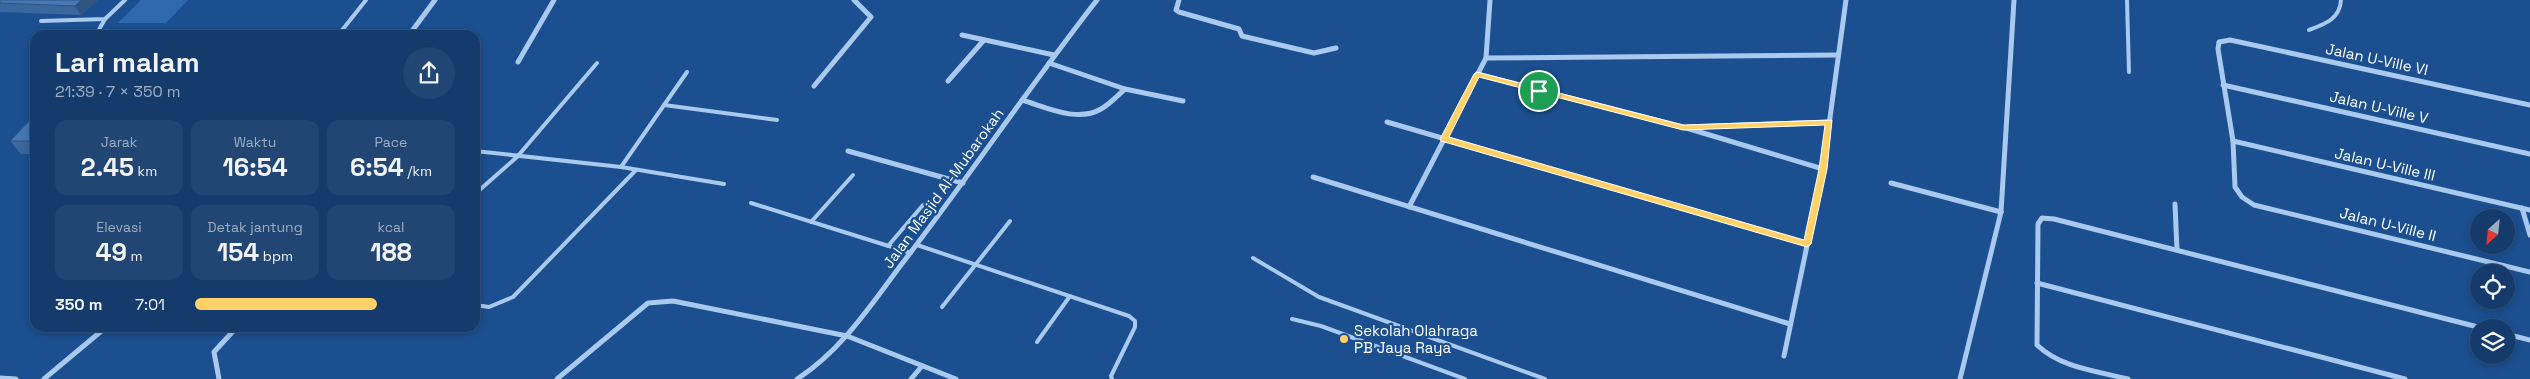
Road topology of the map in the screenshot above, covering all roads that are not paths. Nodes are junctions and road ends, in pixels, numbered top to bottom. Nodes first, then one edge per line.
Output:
1 (125, 0) edge
2 (366, 0) edge
3 (435, 0) edge
4 (554, 0) edge
5 (854, 0) edge
6 (1097, 0) edge
7 (1179, 0) edge
8 (1490, 0) edge
9 (1846, 0) edge
10 (2014, 0) edge
11 (2127, 0) edge
12 (2341, 0) edge
13 (105, 19) junction
14 (41, 21) dead end
15 (99, 30) edge
16 (342, 30) edge
17 (413, 30) edge
18 (2308, 30) dead end
19 (962, 35) dead end
20 (984, 40) junction
21 (1336, 48) dead end
22 (1838, 54) junction
23 (1054, 55) junction
24 (1486, 58) junction
25 (518, 62) dead end
26 (597, 63) dead end
27 (1048, 63) junction
28 (687, 72) dead end
29 (2129, 72) dead end
30 (1477, 74) junction
31 (948, 81) dead end
32 (2224, 84) junction
33 (814, 86) dead end
34 (1125, 89) junction
35 (1022, 100) junction
36 (1183, 101) dead end
37 (664, 105) junction
38 (2530, 105) edge
39 (777, 120) dead end
40 (1387, 122) dead end
41 (1829, 122) junction
42 (1683, 127) junction
43 (1444, 139) junction
44 (2233, 141) junction
45 (848, 150) dead end
46 (480, 152) edge
47 (2530, 154) edge
48 (517, 158) junction
49 (621, 167) junction
50 (1823, 169) junction
51 (636, 170) junction
52 (852, 175) dead end
53 (1313, 177) dead end
54 (963, 183) junction
55 (1891, 183) dead end
56 (724, 184) dead end
57 (480, 190) edge
58 (752, 203) dead end
59 (923, 204) dead end
60 (2175, 204) dead end
61 (1409, 207) junction
62 (2522, 208) junction
63 (2530, 210) edge
64 (2001, 212) junction
65 (1010, 220) dead end
66 (811, 222) junction
67 (2530, 235) edge
68 (1807, 244) junction
69 (888, 246) junction
70 (917, 246) junction
71 (2177, 250) junction
72 (911, 253) junction
73 (1253, 258) dead end
74 (976, 264) junction
75 (2530, 272) edge
76 (2038, 283) junction
77 (1070, 296) junction
78 (480, 306) edge
79 (942, 307) dead end
80 (1292, 319) dead end
81 (1790, 324) junction
82 (2470, 325) edge
83 (99, 332) edge
84 (232, 332) edge
85 (847, 336) junction
86 (2515, 336) edge
87 (2530, 340) edge
88 (1037, 342) dead end
89 (1784, 356) dead end
90 (922, 366) junction
91 (2112, 377) edge
92 (0, 378) edge
93 (16, 379) edge
94 (44, 379) edge
95 (219, 379) edge
96 (557, 379) edge
97 (796, 379) edge
98 (911, 379) edge
99 (956, 379) edge
100 (1112, 379) edge
101 (1465, 379) edge
102 (1545, 379) edge
103 (1960, 379) edge
104 (2128, 379) edge
105 (2405, 379) edge

1 - 13 lane
2 - 16 lane
3 - 17 street
4 - 25 street
5 - 33 street
6 - 23 street, Jalan Masjid Al-Mubarokah
7 - 21 street
8 - 24 street
9 - 22 street
10 - 64 street
11 - 29 lane
12 - 18 lane
13 - 14 lane
13 - 15 lane
19 - 20 street
20 - 23 street
20 - 31 street
22 - 24 street
22 - 41 street
23 - 27 street, Jalan Masjid Al-Mubarokah
24 - 30 street
26 - 48 lane
27 - 34 street
27 - 35 street, Jalan Masjid Al-Mubarokah
28 - 37 lane
30 - 42 street
30 - 43 street
32 - 38 street, Jalan U-Ville VI
32 - 44 street
32 - 47 street, Jalan U-Ville V
34 - 35 street
34 - 36 street
35 - 54 street, Jalan Masjid Al-Mubarokah
37 - 39 lane
37 - 49 lane
40 - 43 street
41 - 42 street
41 - 50 street
42 - 50 street
43 - 61 street
43 - 68 street
44 - 62 street, Jalan U-Ville III
44 - 75 street, Jalan U-Ville II
45 - 54 street
46 - 48 lane
48 - 49 lane
48 - 57 lane
49 - 51 lane
50 - 68 street
51 - 56 lane
51 - 78 lane
52 - 66 lane
53 - 61 street
54 - 70 street, Jalan Masjid Al-Mubarokah
55 - 64 street
58 - 66 lane
59 - 69 lane
60 - 71 street
61 - 81 street
62 - 63 street, Jalan U-Ville III
62 - 67 street
64 - 103 street
65 - 74 lane
66 - 69 lane
68 - 81 street
69 - 72 lane
70 - 72 street, Jalan Masjid Al-Mubarokah
70 - 74 lane
71 - 76 street
71 - 82 street
72 - 85 street, Jalan Masjid Al-Mubarokah
73 - 102 lane
74 - 77 lane
74 - 79 lane
76 - 91 street
76 - 105 street
77 - 88 lane
77 - 100 lane
80 - 101 lane
81 - 89 street
83 - 94 street
84 - 95 street
85 - 90 street
85 - 96 street
85 - 97 street, Jalan Masjid Al-Mubarokah
86 - 87 street
90 - 98 street
90 - 99 street
91 - 104 street
92 - 93 street

